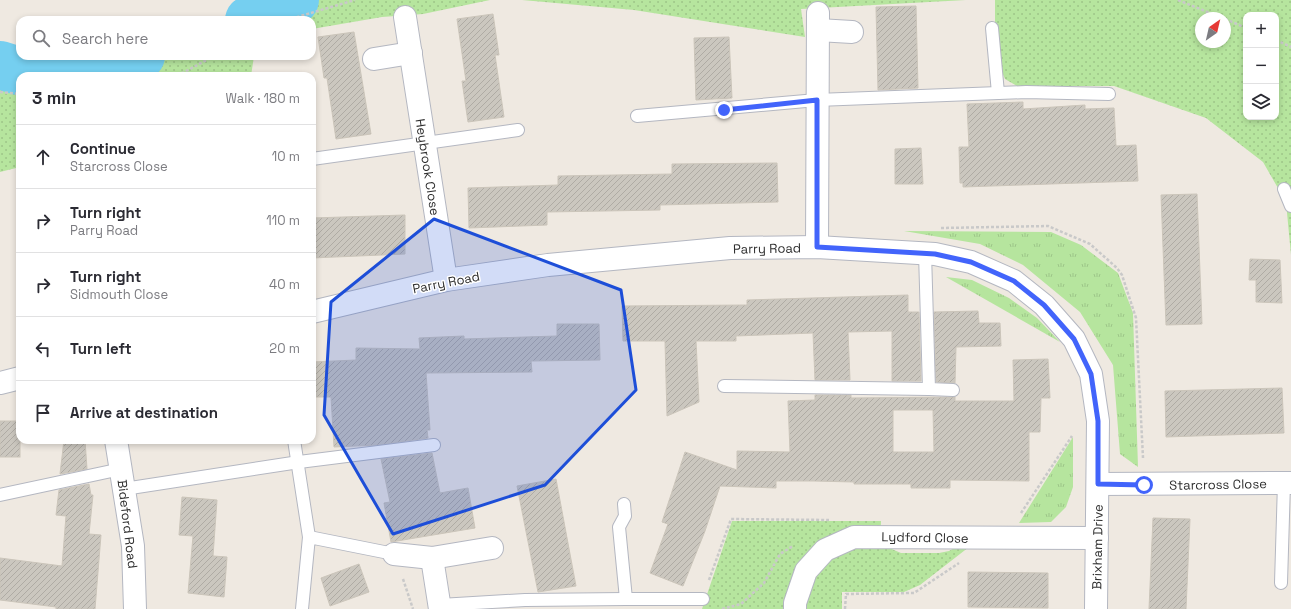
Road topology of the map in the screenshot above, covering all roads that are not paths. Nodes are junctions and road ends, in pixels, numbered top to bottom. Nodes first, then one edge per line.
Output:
1 (405, 17) dead end
2 (992, 28) dead end
3 (852, 32) dead end
4 (411, 53) junction
5 (374, 59) dead end
6 (998, 93) junction
7 (1109, 94) dead end
8 (817, 100) junction
9 (637, 116) dead end
10 (518, 130) dead end
11 (424, 142) junction
12 (316, 158) edge
13 (1284, 189) dead end
14 (1291, 206) edge
15 (817, 247) junction
16 (925, 253) junction
17 (446, 280) junction
18 (316, 311) edge
19 (16, 379) edge
20 (0, 382) edge
21 (724, 386) dead end
22 (929, 389) junction
23 (953, 390) dead end
24 (117, 444) edge
25 (295, 444) edge
26 (434, 445) dead end
27 (299, 462) junction
28 (122, 479) junction
29 (1287, 483) edge
30 (1098, 484) junction
31 (0, 495) edge
32 (624, 504) dead end
33 (309, 536) junction
34 (1097, 538) junction
35 (492, 548) dead end
36 (394, 554) joint
37 (432, 558) junction
38 (1281, 583) dead end
39 (626, 599) junction
40 (703, 599) road end
41 (440, 607) edge
42 (135, 609) edge
43 (302, 609) edge
44 (795, 609) edge
45 (1096, 609) edge

1 - 4 street, Heybrook Close
2 - 6 lane
3 - 8 street
4 - 5 street
4 - 11 street, Heybrook Close
6 - 7 lane
6 - 8 lane
8 - 9 lane
8 - 15 street
10 - 11 lane
11 - 12 lane
11 - 17 street, Heybrook Close
13 - 14 lane
15 - 16 street, Parry Road
15 - 17 street, Parry Road
16 - 22 lane
16 - 30 street, Parry Road
17 - 18 street, Parry Road
19 - 20 street
21 - 22 lane
22 - 23 lane
24 - 28 street, Bideford Road
25 - 27 lane
26 - 27 lane
27 - 28 lane
27 - 33 lane
28 - 31 lane
28 - 42 street, Bideford Road
29 - 30 street, Starcross Close
29 - 38 lane
30 - 34 street, Brixham Drive
32 - 39 lane
33 - 36 lane
33 - 43 lane
34 - 44 street, Lydford Close
34 - 45 street, Brixham Drive
35 - 37 street
36 - 37 street
37 - 41 street
39 - 40 lane
39 - 41 lane

